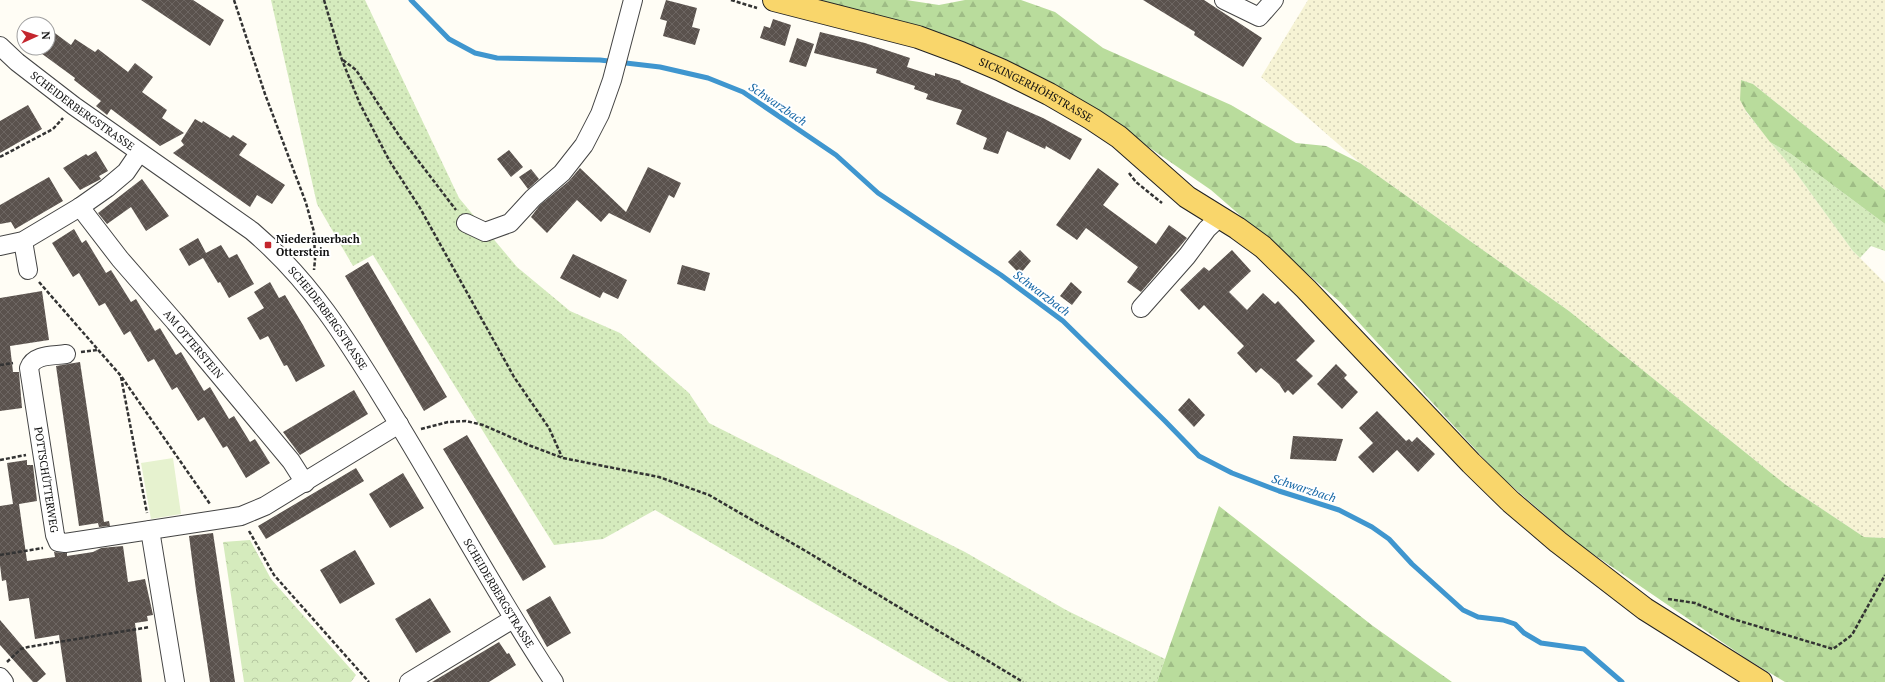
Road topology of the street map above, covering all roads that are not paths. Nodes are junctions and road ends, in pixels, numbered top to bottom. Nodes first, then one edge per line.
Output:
1 (633, 0) edge
2 (1224, 0) edge
3 (1274, 0) edge
4 (766, 4) edge
5 (0, 46) edge
6 (139, 153) junction
7 (80, 207) junction
8 (1220, 217) junction
9 (466, 223) road end
10 (23, 241) junction
11 (0, 246) edge
12 (28, 270) road end
13 (1141, 308) dead end
14 (66, 354) dead end
15 (402, 429) junction
16 (305, 483) junction
17 (150, 530) junction
18 (513, 618) junction
19 (3, 670) edge
20 (4, 682) edge
21 (175, 682) edge
22 (409, 682) edge
23 (554, 682) edge
24 (1761, 682) edge

1 - 9 street
2 - 3 street
4 - 8 main road, SICKINGERHÖHSTRASSE
5 - 6 street, SCHEIDERBERGSTRASSE
6 - 7 street
6 - 15 street, SCHEIDERBERGSTRASSE
7 - 10 street
7 - 16 street, AM OTTERSTEIN
8 - 13 street
8 - 24 main road, SICKINGERHÖHSTRASSE
10 - 11 street
10 - 12 street
14 - 17 street, POTTSCHÜTTERWEG
15 - 16 street, POTTSCHÜTTERWEG
15 - 18 street, SCHEIDERBERGSTRASSE
16 - 17 street, POTTSCHÜTTERWEG
17 - 21 street
18 - 22 street
18 - 23 street, SCHEIDERBERGSTRASSE
19 - 20 street

